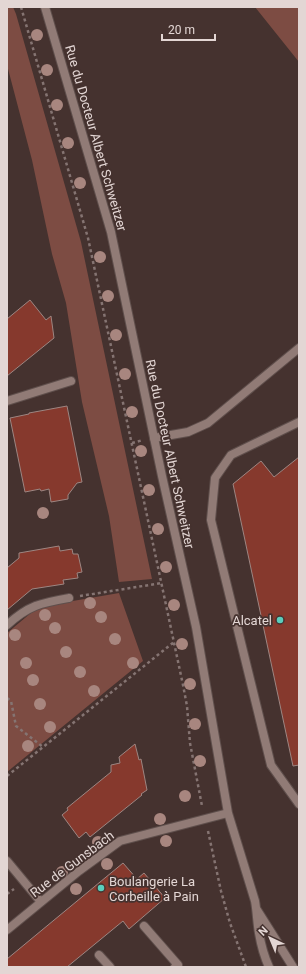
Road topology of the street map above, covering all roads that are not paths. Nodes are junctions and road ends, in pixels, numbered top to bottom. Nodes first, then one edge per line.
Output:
1 (45, 7) edge
2 (299, 348) edge
3 (71, 381) dead end
4 (7, 401) edge
5 (299, 422) edge
6 (154, 438) junction
7 (69, 598) road end
8 (7, 624) edge
9 (299, 804) edge
10 (228, 813) junction
11 (7, 860) edge
12 (41, 902) junction
13 (257, 910) junction
14 (144, 926) dead end
15 (7, 930) edge
16 (99, 955) dead end
17 (110, 967) edge
18 (175, 967) edge
19 (269, 967) edge
20 (293, 967) edge

1 - 6 street, Rue du Docteur Albert Schweitzer
2 - 6 street
3 - 4 street
5 - 9 street
6 - 10 street, Rue du Docteur Albert Schweitzer
7 - 8 street
10 - 12 street, Rue de Gunsbach
10 - 13 street, Rue du Docteur Albert Schweitzer
11 - 12 street
12 - 15 street, Rue de Gunsbach
13 - 19 street, Rue du Docteur Albert Schweitzer
13 - 20 street, Rue du Docteur Albert Schweitzer
14 - 18 street
16 - 17 street

